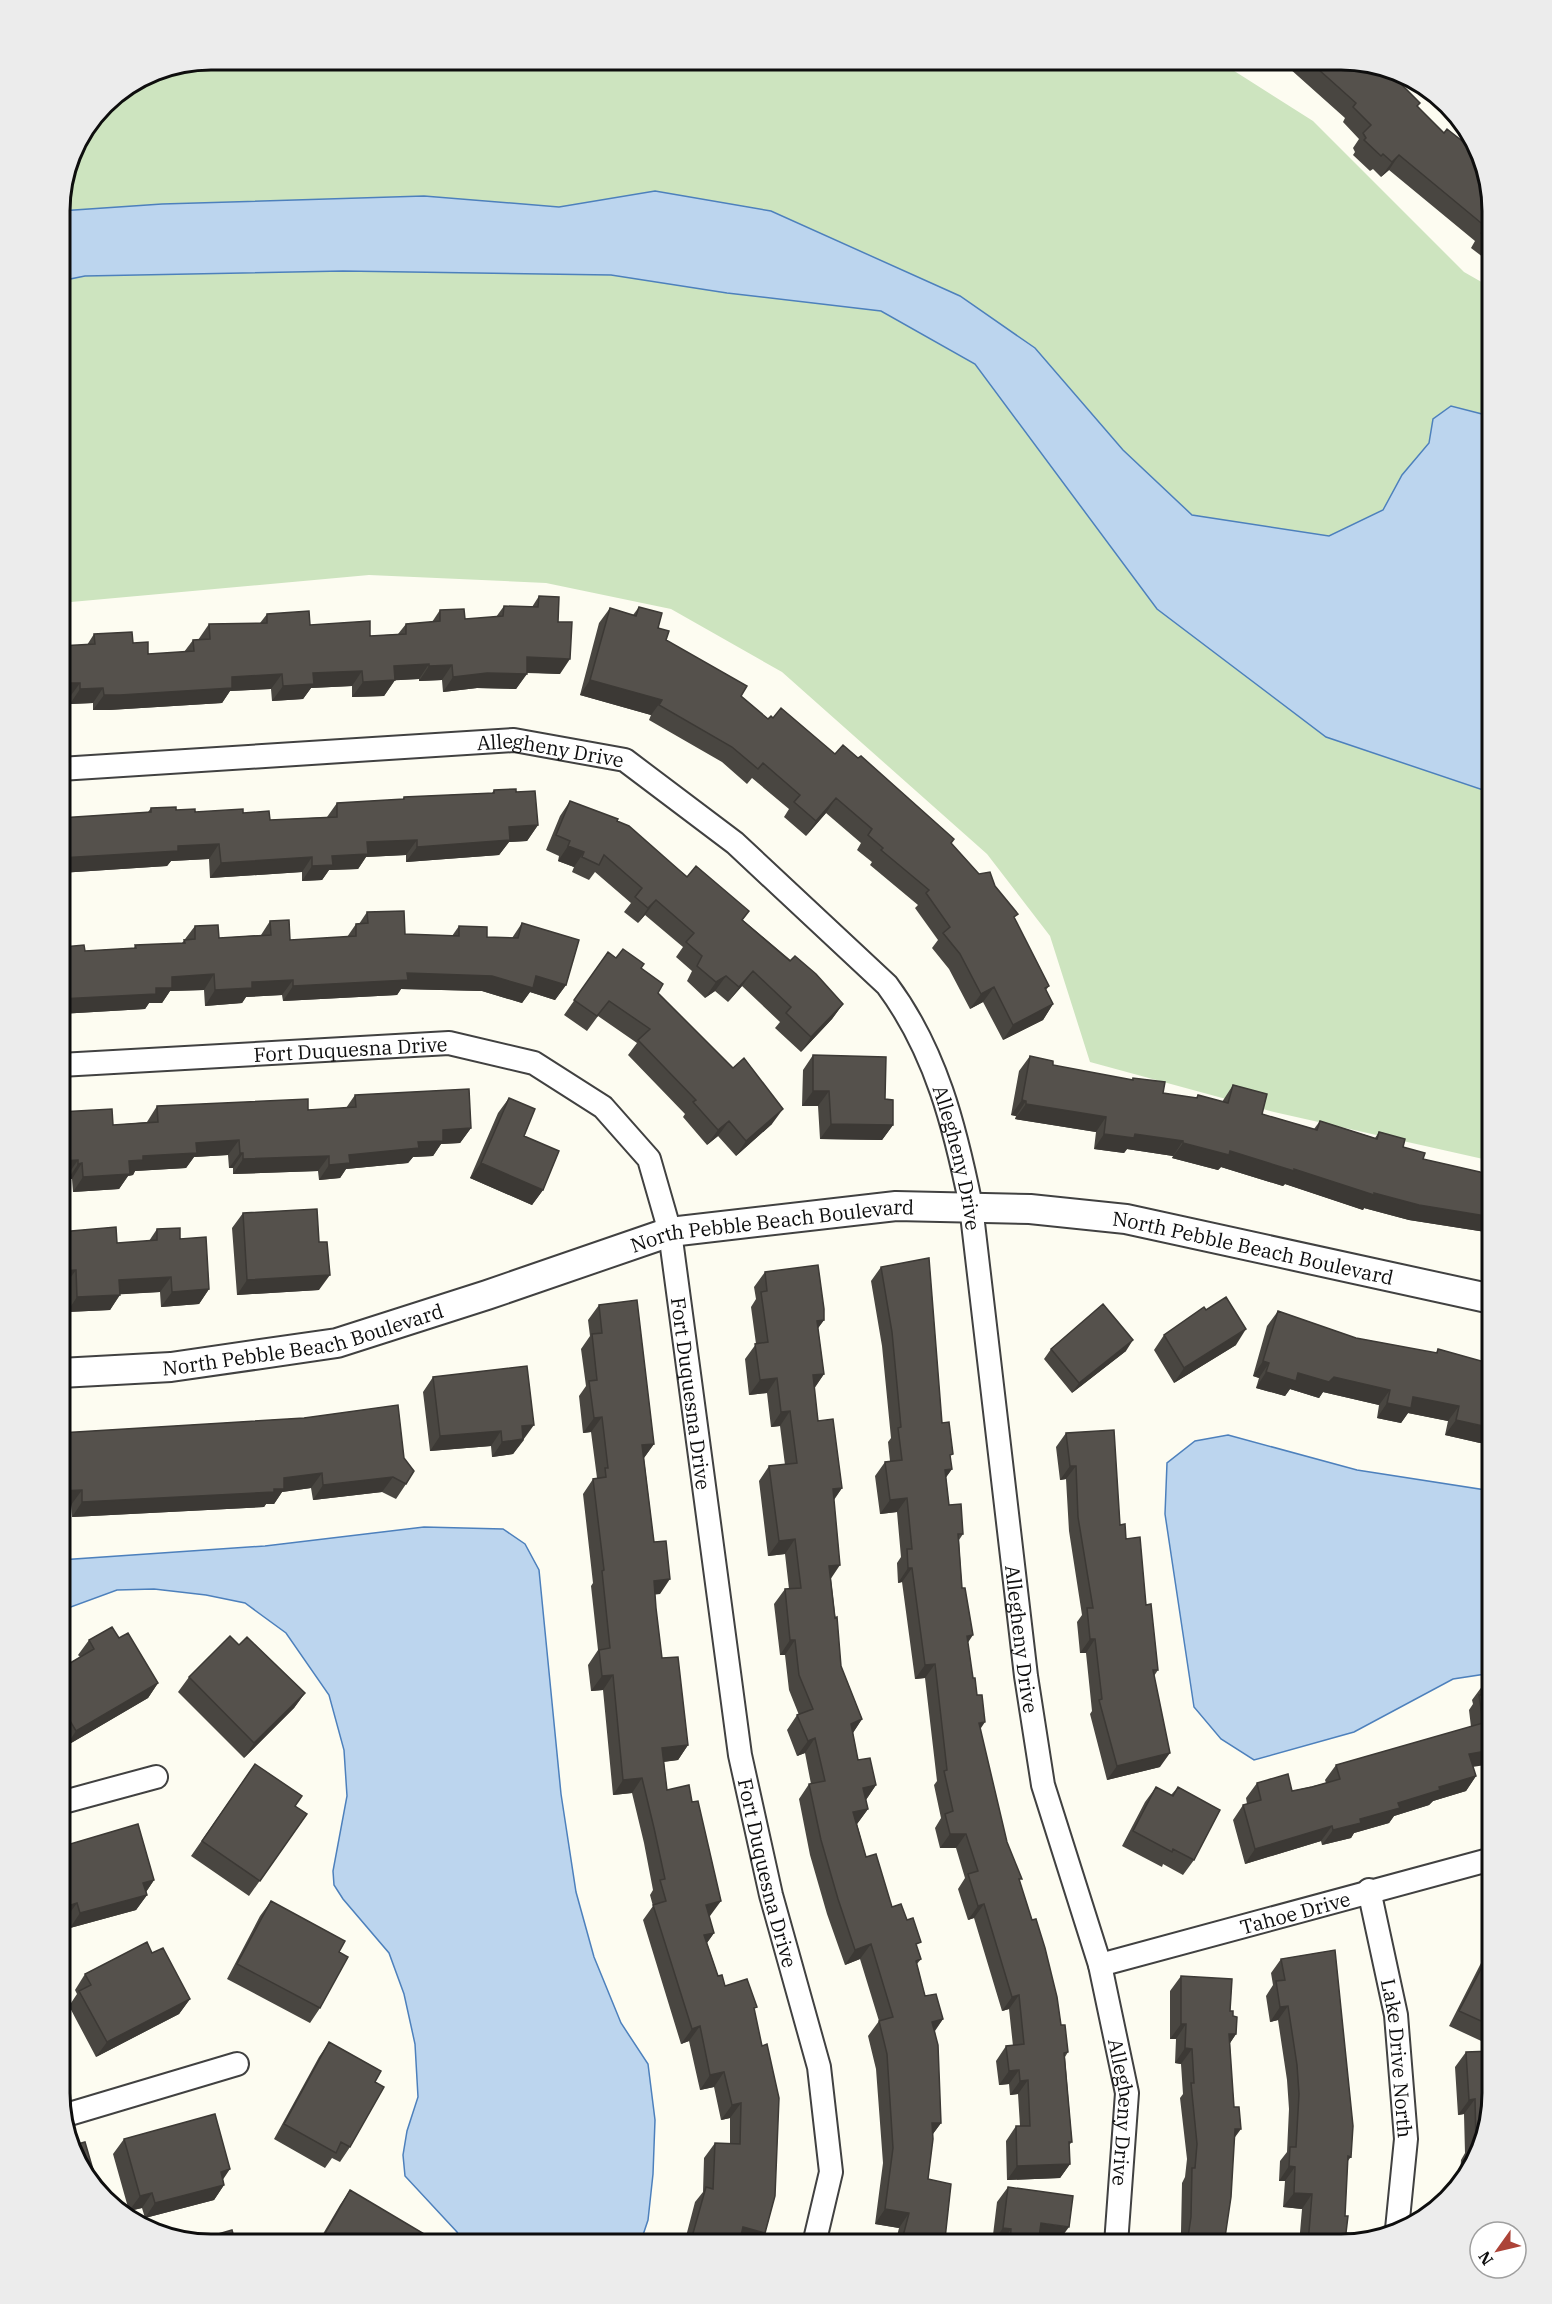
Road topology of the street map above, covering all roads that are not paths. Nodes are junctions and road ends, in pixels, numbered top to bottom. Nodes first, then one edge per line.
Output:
1 (71, 768) edge
2 (71, 1064) edge
3 (971, 1206) junction
4 (670, 1232) junction
5 (1482, 1297) edge
6 (70, 1372) edge
7 (156, 1777) dead end
8 (70, 1800) edge
9 (1482, 1862) edge
10 (1369, 1890) junction
11 (1100, 1965) junction
12 (237, 2064) dead end
13 (72, 2113) edge
14 (1399, 2221) edge
15 (816, 2234) edge
16 (1117, 2234) edge

1 - 3 street, Allegheny Drive
2 - 4 street, Fort Duquesna Drive
3 - 4 street, North Pebble Beach Boulevard
3 - 5 street, North Pebble Beach Boulevard
3 - 11 street, Allegheny Drive
4 - 6 street, North Pebble Beach Boulevard
4 - 15 street, Fort Duquesna Drive
7 - 8 street
9 - 10 street, Tahoe Drive
10 - 11 street, Tahoe Drive
10 - 14 street, Lake Drive North
11 - 16 street, Allegheny Drive
12 - 13 street

